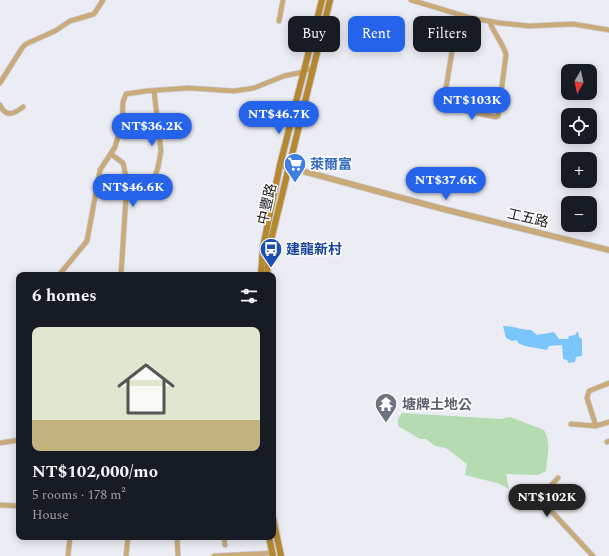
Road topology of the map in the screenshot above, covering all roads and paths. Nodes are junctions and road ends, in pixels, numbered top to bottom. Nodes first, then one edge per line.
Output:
1 (103, 0) edge
2 (283, 0) edge
3 (322, 0) edge
4 (330, 0) edge
5 (411, 0) edge
6 (458, 15) junction
7 (279, 21) dead end
8 (490, 22) junction
9 (609, 30) edge
10 (314, 67) junction
11 (303, 72) junction
12 (0, 83) edge
13 (154, 91) junction
14 (0, 105) edge
15 (23, 107) dead end
16 (111, 154) junction
17 (280, 165) junction
18 (288, 167) junction
19 (126, 190) junction
20 (270, 232) junction
21 (609, 250) edge
22 (62, 272) edge
23 (121, 272) edge
24 (261, 272) edge
25 (267, 272) edge
26 (609, 383) edge
27 (609, 422) edge
28 (571, 424) dead end
29 (596, 426) junction
30 (16, 440) edge
31 (0, 442) edge
32 (558, 478) dead end
33 (0, 505) edge
34 (16, 506) edge
35 (276, 532) edge
36 (70, 540) edge
37 (128, 540) edge
38 (177, 540) edge
39 (224, 540) edge
40 (270, 540) edge
41 (225, 545) dead end
42 (273, 555) edge
43 (68, 556) edge
44 (126, 556) edge
45 (178, 556) edge
46 (214, 556) edge
47 (227, 556) edge
48 (281, 556) edge
49 (593, 556) edge

1 - 12 street
2 - 7 street
3 - 11 main road, 中豐路
4 - 10 main road, 中豐路
5 - 6 street
6 - 8 street
6 - 8 street
8 - 9 street
10 - 11 street
10 - 18 main road, 中豐路
11 - 13 street
11 - 17 main road, 中豐路
13 - 16 street
13 - 19 street
14 - 15 street
16 - 19 street
16 - 22 street
17 - 18 street, 工五路
17 - 20 main road, 中豐路
18 - 20 main road, 中豐路
18 - 21 street, 工五路
19 - 23 street
20 - 24 main road, 中豐路
20 - 25 main road, 中豐路
26 - 29 street
27 - 29 street
28 - 29 street
30 - 31 street
32 - 49 street
33 - 34 street
35 - 48 main road
36 - 43 street
37 - 44 street
38 - 45 street
39 - 41 street
40 - 42 main road
42 - 47 street
46 - 47 street

